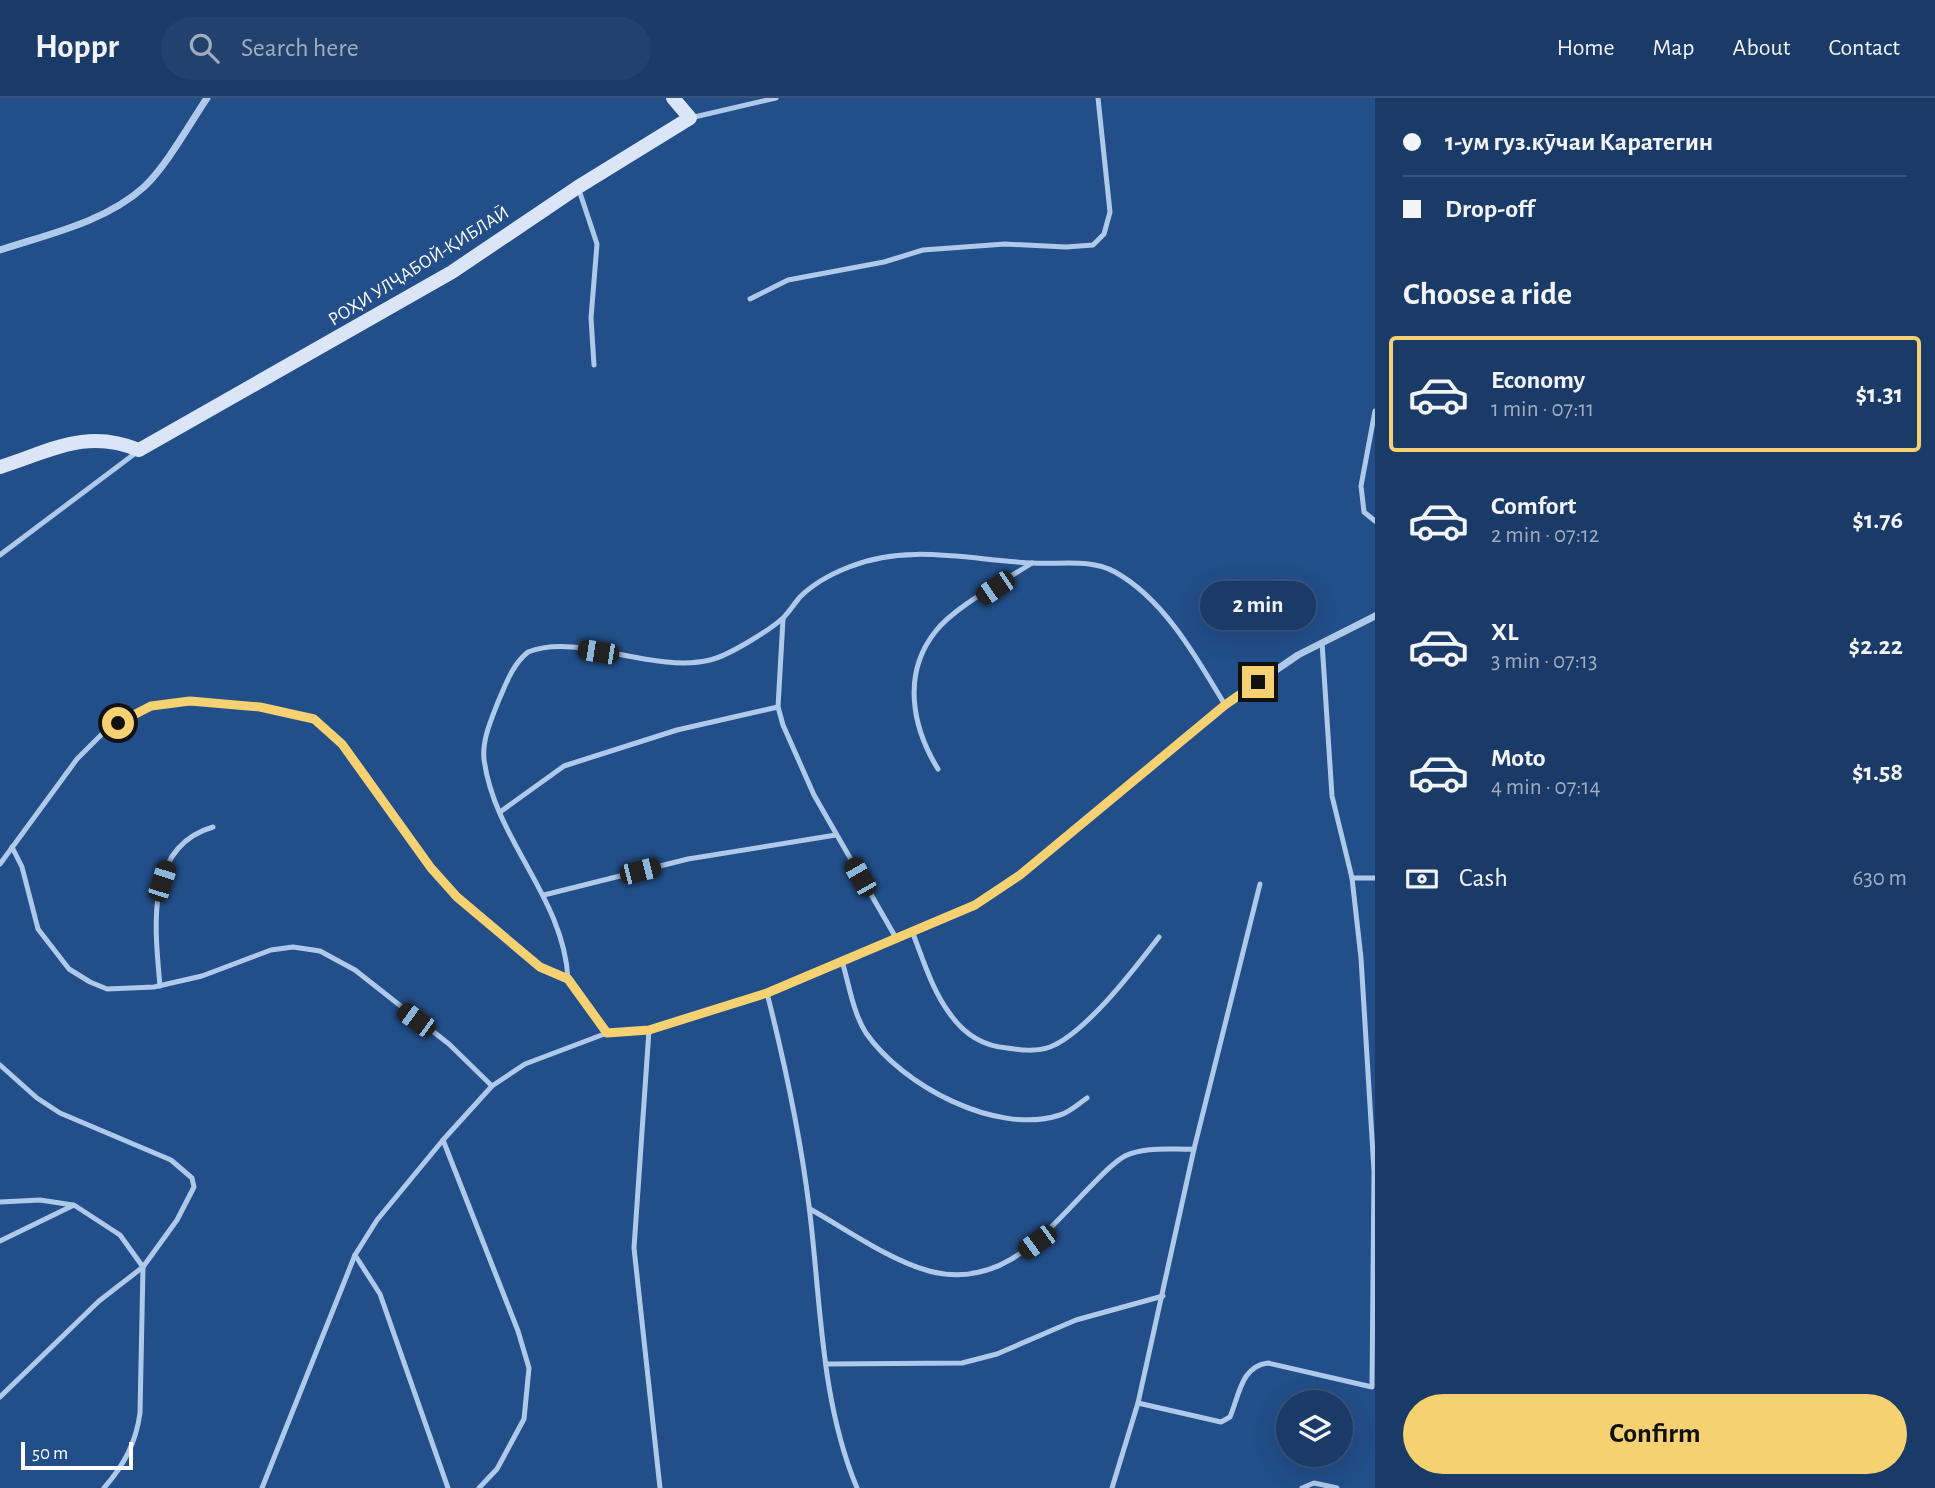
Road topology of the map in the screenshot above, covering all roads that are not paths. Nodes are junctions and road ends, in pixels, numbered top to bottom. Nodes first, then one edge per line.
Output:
1 (207, 98) edge
2 (673, 98) edge
3 (776, 98) edge
4 (1098, 98) edge
5 (690, 118) junction
6 (578, 187) junction
7 (0, 250) edge
8 (750, 299) dead end
9 (594, 365) dead end
10 (1375, 411) edge
11 (139, 450) junction
12 (0, 467) edge
13 (1375, 522) edge
14 (0, 555) edge
15 (1032, 563) junction
16 (1375, 617) edge
17 (783, 619) junction
18 (1322, 642) junction
19 (1225, 705) junction
20 (778, 707) junction
21 (938, 769) dead end
22 (500, 812) junction
23 (213, 827) dead end
24 (836, 835) junction
25 (12, 846) junction
26 (0, 864) edge
27 (1352, 878) junction
28 (1375, 878) edge
29 (1260, 884) dead end
30 (544, 895) junction
31 (912, 931) junction
32 (1158, 937) dead end
33 (896, 938) junction
34 (842, 961) junction
35 (568, 979) junction
36 (160, 986) junction
37 (767, 993) junction
38 (649, 1030) junction
39 (607, 1033) junction
40 (0, 1065) edge
41 (492, 1086) junction
42 (1087, 1098) dead end
43 (443, 1140) junction
44 (1194, 1149) junction
45 (0, 1202) edge
46 (74, 1205) junction
47 (810, 1209) junction
48 (0, 1241) edge
49 (355, 1255) junction
50 (144, 1267) junction
51 (1163, 1296) junction
52 (827, 1364) junction
53 (1373, 1387) edge
54 (0, 1397) edge
55 (1138, 1403) junction
56 (104, 1488) edge
57 (262, 1488) edge
58 (448, 1488) edge
59 (479, 1488) edge
60 (660, 1488) edge
61 (857, 1488) edge
62 (1112, 1488) edge
63 (1302, 1488) edge
64 (1337, 1488) edge

1 - 7 street
2 - 5 street
3 - 5 lane
4 - 8 lane
5 - 6 street, РОҲИ УЛҶАБОЙ-ҚИБЛАӢ
6 - 9 lane
6 - 11 street, РОҲИ УЛҶАБОЙ-ҚИБЛАӢ
10 - 13 lane
11 - 12 street
11 - 14 lane
15 - 17 lane
15 - 19 lane
15 - 21 lane
16 - 18 street
17 - 20 lane
17 - 22 lane
18 - 19 street
18 - 27 lane
19 - 31 street
20 - 22 lane
20 - 24 lane
22 - 30 lane
23 - 36 lane
24 - 30 lane
24 - 33 lane
25 - 26 lane
25 - 35 lane
25 - 36 lane
27 - 28 lane
27 - 53 lane
29 - 44 lane
30 - 35 lane
31 - 32 lane
31 - 33 street
33 - 34 street
34 - 37 street
34 - 42 lane
35 - 39 lane
36 - 41 lane
37 - 38 lane
37 - 47 lane
38 - 39 lane
38 - 60 lane
39 - 41 lane
40 - 50 lane
41 - 43 lane
43 - 49 lane
43 - 59 lane
44 - 47 lane
44 - 51 lane
45 - 46 lane
46 - 48 lane
46 - 50 lane
47 - 52 lane
49 - 57 lane
49 - 58 lane
50 - 54 lane
50 - 56 lane
51 - 52 lane
51 - 55 lane
52 - 61 lane
53 - 55 lane
55 - 62 lane
63 - 64 lane

